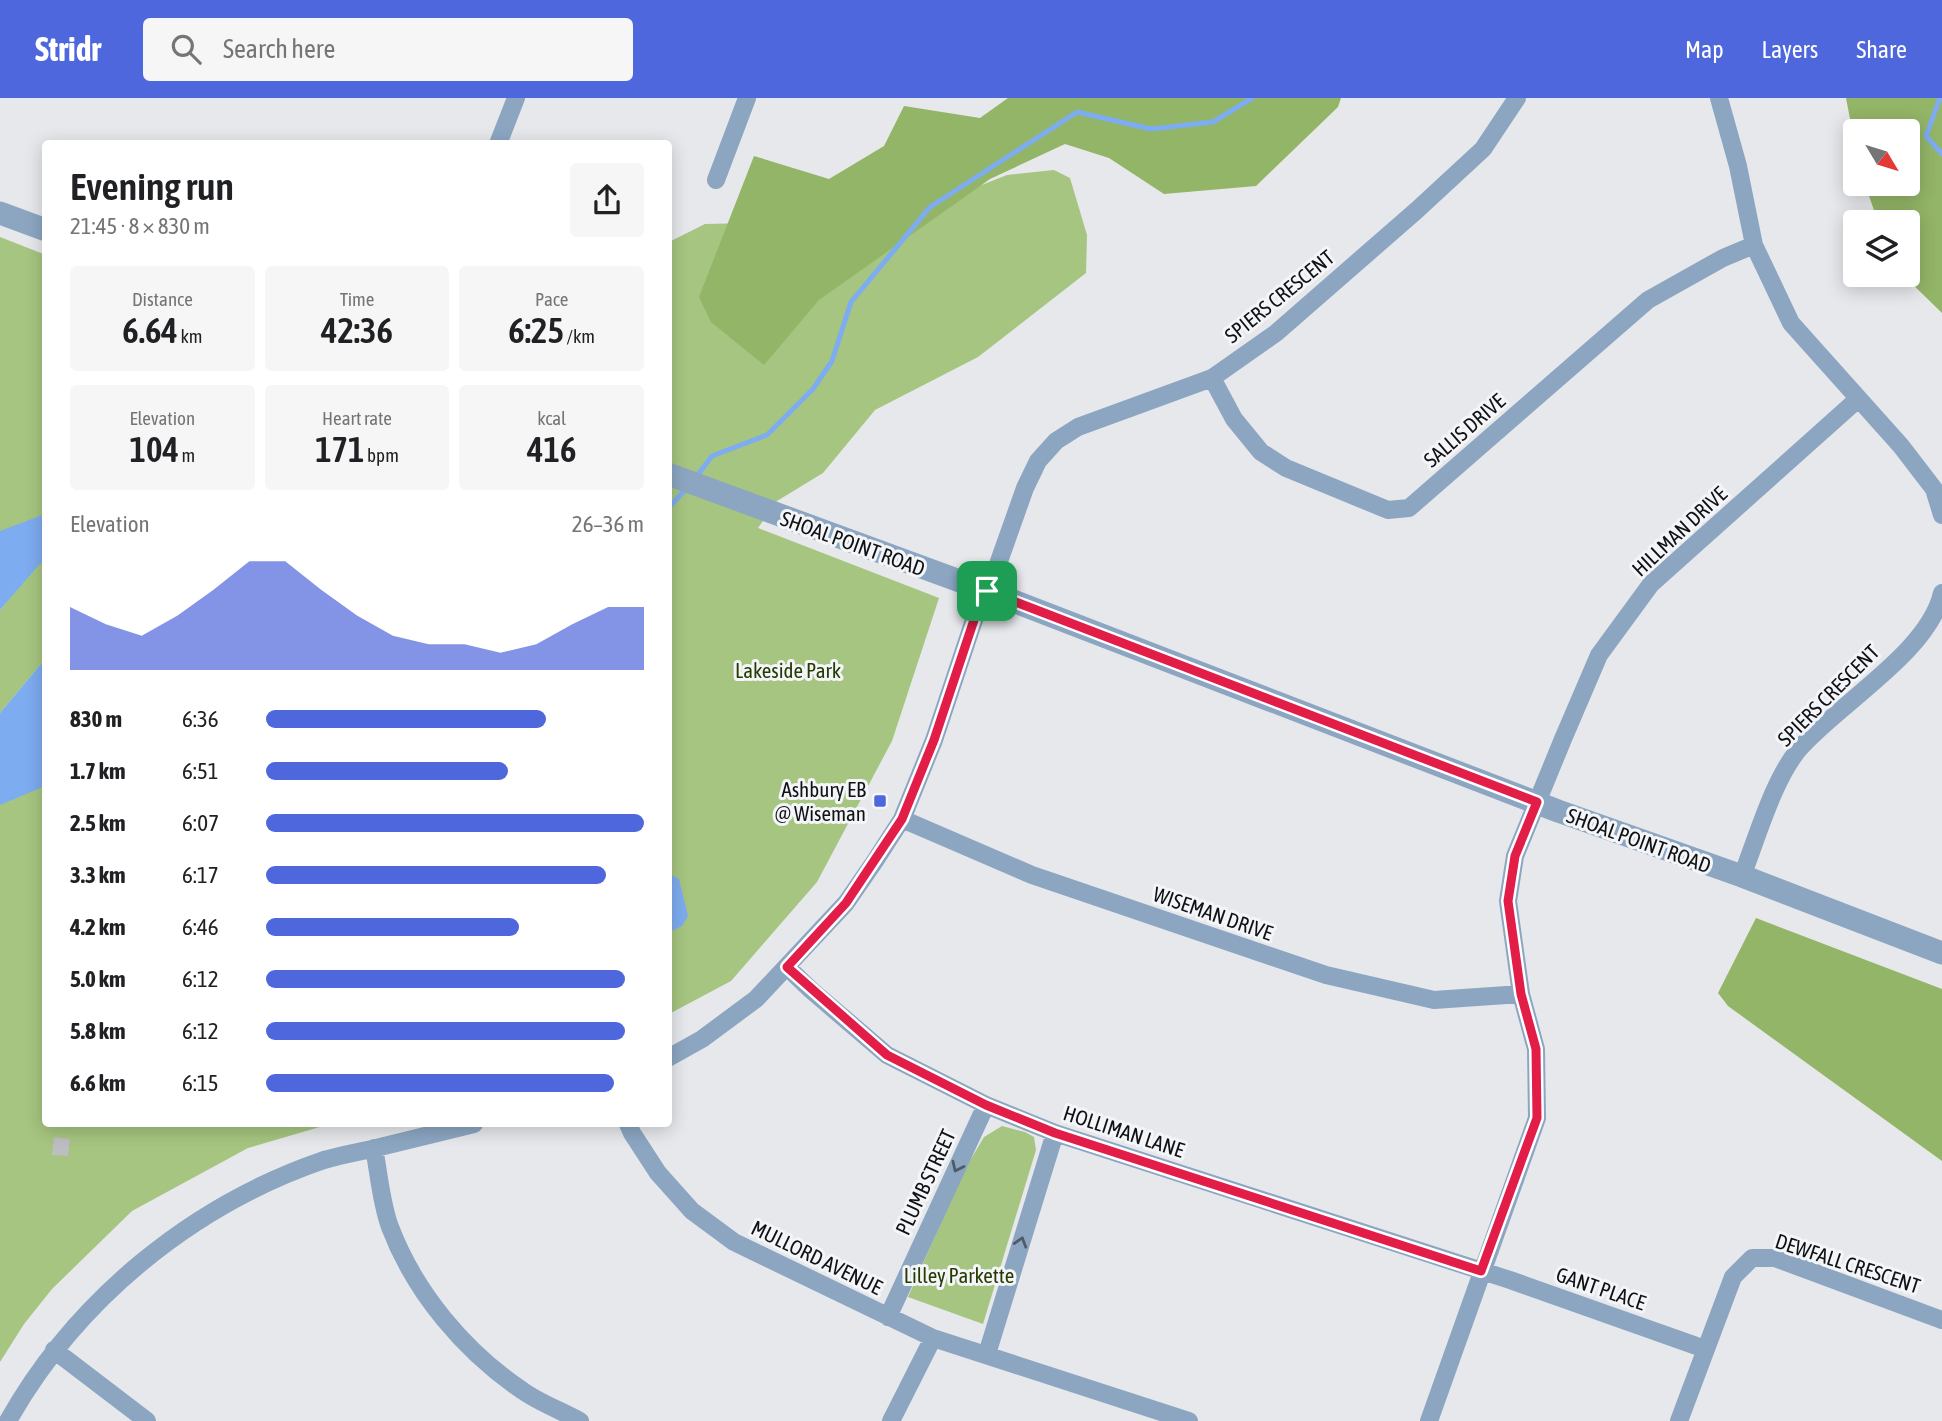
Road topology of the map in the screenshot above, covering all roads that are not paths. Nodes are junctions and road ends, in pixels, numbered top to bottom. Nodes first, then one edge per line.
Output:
1 (516, 98) edge
2 (747, 98) edge
3 (1517, 98) edge
4 (1719, 98) edge
5 (500, 140) edge
6 (716, 180) dead end
7 (0, 213) edge
8 (42, 229) edge
9 (1754, 245) junction
10 (1212, 378) junction
11 (1858, 399) junction
12 (672, 476) edge
13 (1942, 515) edge
14 (987, 591) junction
15 (1942, 593) edge
16 (1537, 802) junction
17 (902, 819) junction
18 (1742, 876) junction
19 (1942, 953) edge
20 (787, 967) junction
21 (1521, 994) junction
22 (672, 1056) edge
23 (986, 1105) junction
24 (462, 1127) edge
25 (629, 1127) edge
26 (1055, 1133) junction
27 (374, 1148) junction
28 (1481, 1271) junction
29 (888, 1317) junction
30 (1942, 1320) edge
31 (933, 1338) junction
32 (1705, 1349) junction
33 (54, 1350) junction
34 (986, 1354) junction
35 (8, 1421) edge
36 (147, 1421) edge
37 (580, 1421) edge
38 (891, 1421) edge
39 (1189, 1421) edge
40 (1429, 1421) edge
41 (1679, 1421) edge

1 - 5 street
2 - 6 street
3 - 10 street, SPIERS CRESCENT
4 - 9 street
7 - 8 street
9 - 10 street, SALLIS DRIVE
9 - 11 street
10 - 14 street, SPIERS CRESCENT
11 - 13 street
11 - 16 street, HILLMAN DRIVE
12 - 14 street, SHOAL POINT ROAD
14 - 16 street, SHOAL POINT ROAD
14 - 17 street, SPIERS CRESCENT
15 - 18 street, SPIERS CRESCENT
16 - 18 street, SHOAL POINT ROAD
16 - 21 street, HILLMAN DRIVE
17 - 20 street, SPIERS CRESCENT
17 - 21 street, WISEMAN DRIVE
18 - 19 street, SHOAL POINT ROAD
20 - 22 street, SPIERS CRESCENT
20 - 23 street, HOLLIMAN LANE
21 - 28 street, HILLMAN DRIVE
23 - 26 street, HOLLIMAN LANE
23 -> 29 street, PLUMB STREET
24 - 27 street
25 - 29 street, MULLORD AVENUE
26 - 28 street, HOLLIMAN LANE
34 -> 26 street
27 - 33 street
27 - 37 street
28 - 32 street, GANT PLACE
28 - 40 street, HILLMAN DRIVE
29 - 31 street, MULLORD AVENUE
30 - 32 street, DEWFALL CRESCENT
31 - 34 street, MULLORD AVENUE
31 - 38 street
32 - 41 street, DEWFALL CRESCENT
33 - 35 street
33 - 36 street
34 - 39 street, MULLORD AVENUE

